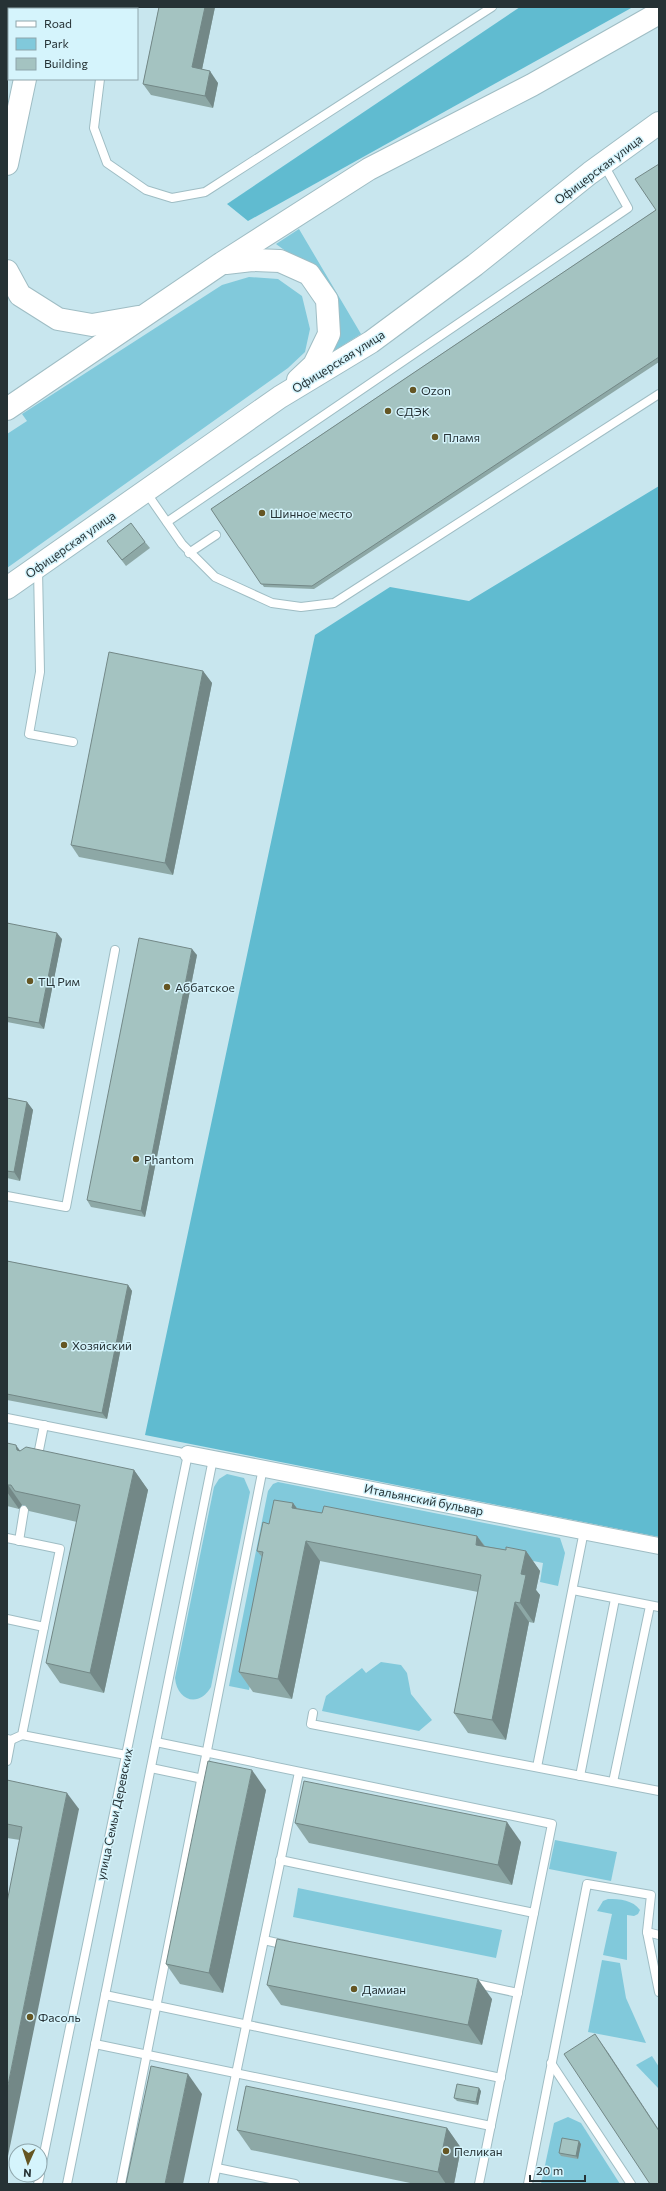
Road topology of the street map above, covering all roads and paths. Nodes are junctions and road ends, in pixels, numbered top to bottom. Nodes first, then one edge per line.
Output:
1 (492, 7) edge
2 (659, 13) edge
3 (25, 80) edge
4 (100, 80) edge
5 (659, 123) edge
6 (7, 164) edge
7 (604, 164) junction
8 (222, 263) junction
9 (7, 271) edge
10 (147, 315) junction
11 (659, 394) edge
12 (280, 397) junction
13 (7, 409) edge
14 (146, 491) junction
15 (167, 522) junction
16 (216, 535) dead end
17 (189, 553) junction
18 (38, 566) junction
19 (7, 588) edge
20 (74, 742) dead end
21 (114, 950) dead end
22 (7, 1196) edge
23 (7, 1418) edge
24 (44, 1425) junction
25 (188, 1454) junction
26 (213, 1459) junction
27 (35, 1466) edge
28 (263, 1468) junction
29 (24, 1510) edge
30 (584, 1531) junction
31 (7, 1538) edge
32 (19, 1541) junction
33 (659, 1546) edge
34 (573, 1590) junction
35 (615, 1599) junction
36 (650, 1606) junction
37 (659, 1607) edge
38 (7, 1619) edge
39 (44, 1627) junction
40 (313, 1713) dead end
41 (22, 1735) junction
42 (9, 1740) edge
43 (156, 1742) junction
44 (208, 1753) junction
45 (126, 1755) junction
46 (7, 1761) edge
47 (537, 1767) junction
48 (151, 1768) junction
49 (299, 1772) junction
50 (580, 1776) junction
51 (203, 1779) junction
52 (613, 1782) junction
53 (659, 1791) edge
54 (280, 1860) junction
55 (534, 1913) junction
56 (647, 1932) junction
57 (659, 1935) edge
58 (264, 1940) junction
59 (295, 1947) edge
60 (464, 1982) edge
61 (659, 1992) edge
62 (518, 1993) junction
63 (105, 1995) junction
64 (157, 2006) junction
65 (246, 2024) junction
66 (95, 2044) junction
67 (147, 2055) junction
68 (552, 2063) junction
69 (236, 2074) junction
70 (501, 2078) junction
71 (491, 2126) junction
72 (46, 2143) edge
73 (216, 2168) junction
74 (67, 2184) edge
75 (121, 2184) edge
76 (213, 2184) edge
77 (295, 2184) edge
78 (479, 2184) edge
79 (528, 2184) edge
80 (631, 2184) edge

1 - 4 lane
2 - 8 main road
3 - 6 main road
5 - 7 main road, Офицерская улица
7 - 12 main road, Офицерская улица
7 - 15 lane
8 - 10 main road
8 - 12 main road
9 - 10 main road
10 - 13 main road
11 - 17 lane
12 - 14 main road, Офицерская улица
14 - 15 lane
14 - 18 main road, Офицерская улица
15 - 17 lane
16 - 17 lane
18 - 19 main road, Офицерская улица
18 - 20 lane
21 - 22 lane
23 - 24 lane
24 - 25 lane
24 - 27 lane
25 - 26 street, Итальянский бульвар
25 - 45 lane, улица Семьи Деревских
26 - 28 street, Итальянский бульвар
26 - 43 lane
28 - 30 street, Итальянский бульвар
28 - 44 lane
29 - 32 lane
30 - 33 street, Итальянский бульвар
30 - 34 lane
31 - 32 lane
32 - 39 lane
34 - 35 lane
34 - 47 lane
35 - 36 lane
35 - 50 lane
36 - 37 lane
36 - 52 lane
38 - 39 lane
39 - 41 lane
40 - 47 lane
41 - 42 lane
41 - 45 lane
42 - 46 lane
43 - 44 lane
43 - 48 lane
44 - 49 lane
44 - 51 lane
45 - 72 lane, улица Семьи Деревских
47 - 50 lane
48 - 51 lane
48 - 63 lane
49 - 54 lane
49 - 55 lane
50 - 52 lane
51 - 64 lane
52 - 53 lane
54 - 55 lane
54 - 58 lane
55 - 62 lane
56 - 57 lane
56 - 61 lane
56 - 68 lane
58 - 59 lane
58 - 65 lane
60 - 62 lane
62 - 70 lane
63 - 64 lane
63 - 66 lane
64 - 65 lane
64 - 67 lane
65 - 69 lane
65 - 70 lane
66 - 67 lane
66 - 74 lane
67 - 69 lane
67 - 75 lane
68 - 79 lane
68 - 80 lane
69 - 71 lane
69 - 73 lane
70 - 71 lane
71 - 78 lane
73 - 76 lane
73 - 77 lane

